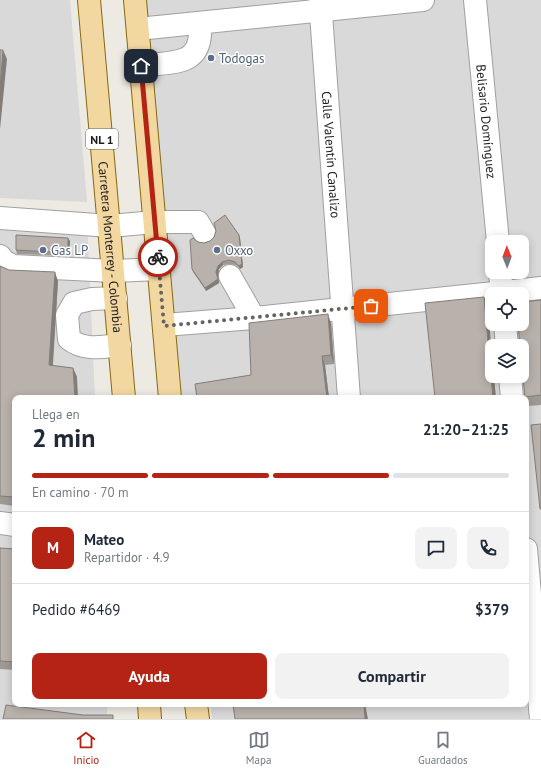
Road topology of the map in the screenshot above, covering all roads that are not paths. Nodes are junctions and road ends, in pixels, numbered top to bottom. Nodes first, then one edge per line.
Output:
1 (89, 0) edge
2 (135, 0) edge
3 (423, 0) edge
4 (475, 0) edge
5 (320, 5) edge
6 (200, 24) junction
7 (138, 29) junction
8 (141, 66) junction
9 (0, 218) edge
10 (155, 222) junction
11 (110, 226) junction
12 (204, 234) dead end
13 (497, 235) edge
14 (0, 256) edge
15 (159, 269) junction
16 (114, 271) junction
17 (230, 276) dead end
18 (502, 286) edge
19 (541, 288) edge
20 (116, 298) junction
21 (342, 309) junction
22 (254, 318) junction
23 (164, 326) junction
24 (120, 346) junction
25 (511, 383) edge
26 (124, 395) edge
27 (170, 395) edge
28 (349, 395) edge
29 (512, 395) edge
30 (0, 523) edge
31 (12, 525) edge
32 (529, 593) edge
33 (536, 696) edge
34 (149, 707) edge
35 (196, 707) edge
36 (150, 719) edge
37 (198, 719) edge
38 (540, 719) edge

1 - 11 main road, Carretera Monterrey - Colombia / NL 1
2 - 7 main road
3 - 5 street
4 - 13 street, Belisario Domínguez
5 - 6 street
5 - 21 street, Calle Valentín Canalizo
6 - 7 street
6 - 8 street
7 - 8 main road
8 - 10 main road
9 - 11 street
10 - 11 street
10 - 12 street
10 - 15 main road
11 - 16 main road, Carretera Monterrey - Colombia / NL 1
14 - 16 street
15 - 16 street
15 - 23 main road
16 - 20 main road, Carretera Monterrey - Colombia / NL 1
17 - 22 street
18 - 19 street
18 - 21 street
20 - 24 main road, Carretera Monterrey - Colombia / NL 1
20 - 24 street
21 - 22 street
21 - 28 street, Calle Valentín Canalizo
22 - 23 street
23 - 27 main road
24 - 26 main road, Carretera Monterrey - Colombia / NL 1
25 - 29 street
30 - 31 street
32 - 33 street
33 - 38 street
34 - 36 main road
35 - 37 main road

